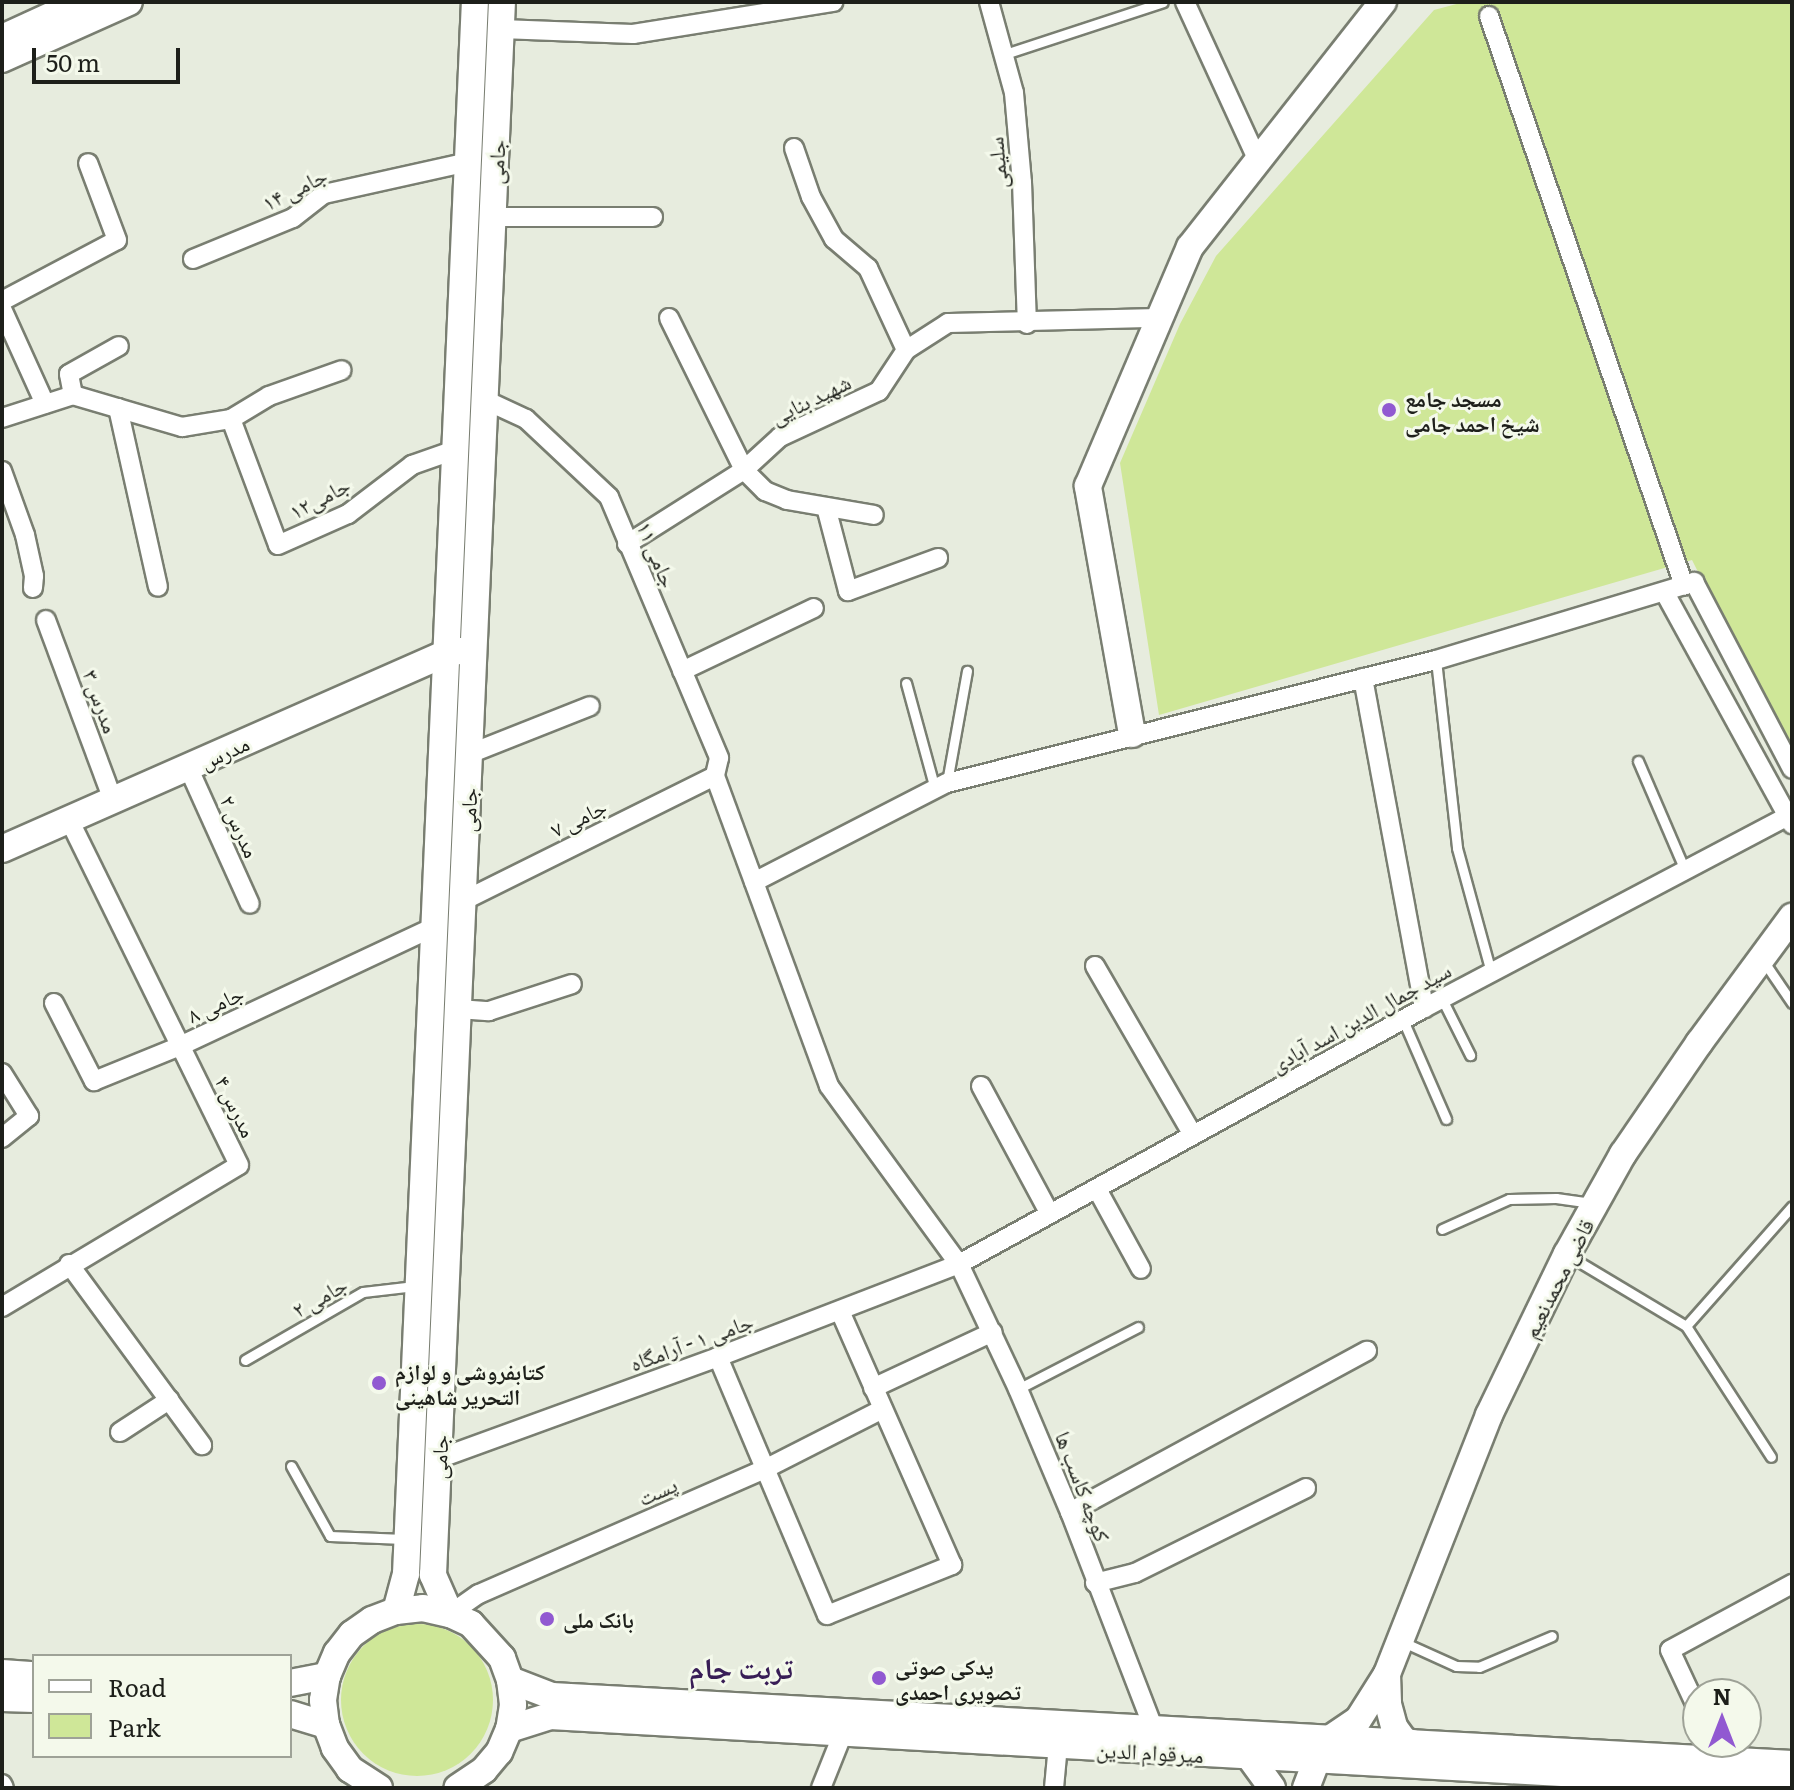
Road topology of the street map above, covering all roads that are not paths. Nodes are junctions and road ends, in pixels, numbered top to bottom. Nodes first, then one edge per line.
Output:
1 (81, 2) edge
2 (129, 2) edge
3 (475, 2) edge
4 (502, 2) edge
5 (833, 2) edge
6 (989, 2) edge
7 (1163, 2) edge
8 (1185, 2) edge
9 (1383, 2) edge
10 (1489, 16) dead end
11 (501, 29) junction
12 (2, 38) edge
13 (1005, 54) junction
14 (2, 59) edge
15 (794, 148) dead end
16 (1258, 161) junction
17 (468, 162) junction
18 (88, 163) dead end
19 (493, 217) junction
20 (653, 217) dead end
21 (193, 259) dead end
22 (464, 264) junction
23 (490, 269) junction
24 (2, 301) edge
25 (2, 309) edge
26 (461, 318) junction
27 (669, 318) dead end
28 (1159, 318) junction
29 (488, 321) junction
30 (1027, 324) junction
31 (119, 346) dead end
32 (906, 350) junction
33 (342, 370) dead end
34 (73, 395) junction
35 (485, 400) junction
36 (45, 404) junction
37 (118, 408) junction
38 (2, 418) edge
39 (231, 419) junction
40 (455, 450) junction
41 (744, 470) junction
42 (2, 471) edge
43 (826, 507) junction
44 (874, 515) dead end
45 (627, 544) junction
46 (938, 558) dead end
47 (1689, 584) junction
48 (158, 587) dead end
49 (33, 588) dead end
50 (1665, 593) junction
51 (814, 608) dead end
52 (46, 620) dead end
53 (474, 650) junction
54 (446, 653) junction
55 (1436, 660) junction
56 (682, 671) junction
57 (967, 671) dead end
58 (1363, 678) junction
59 (906, 683) dead end
60 (590, 706) dead end
61 (1132, 734) junction
62 (469, 754) junction
63 (1638, 761) dead end
64 (188, 767) junction
65 (1792, 769) edge
66 (715, 776) junction
67 (941, 786) junction
68 (113, 800) junction
69 (69, 820) junction
70 (1790, 820) edge
71 (2, 849) edge
72 (1685, 870) junction
73 (754, 882) junction
74 (463, 901) junction
75 (250, 904) dead end
76 (1792, 917) edge
77 (434, 927) junction
78 (1762, 958) junction
79 (1095, 966) dead end
80 (1491, 972) junction
81 (572, 984) dead end
82 (1442, 999) junction
83 (54, 1003) dead end
84 (1792, 1003) edge
85 (1424, 1008) junction
86 (458, 1009) junction
87 (1403, 1020) junction
88 (180, 1046) junction
89 (1470, 1055) dead end
90 (2, 1073) edge
91 (981, 1086) dead end
92 (1446, 1119) dead end
93 (1193, 1135) junction
94 (2, 1138) edge
95 (1097, 1189) junction
96 (1595, 1203) junction
97 (1792, 1206) edge
98 (1050, 1214) junction
99 (1442, 1229) dead end
100 (1567, 1254) junction
101 (69, 1264) junction
102 (959, 1264) junction
103 (1141, 1269) dead end
104 (418, 1286) junction
105 (4, 1301) edge
106 (840, 1311) junction
107 (1686, 1326) junction
108 (1138, 1327) dead end
109 (993, 1332) junction
110 (1367, 1351) dead end
111 (718, 1357) junction
112 (245, 1360) dead end
113 (873, 1388) junction
114 (1018, 1389) junction
115 (169, 1400) junction
116 (883, 1409) junction
117 (120, 1432) dead end
118 (202, 1445) dead end
119 (1771, 1457) dead end
120 (438, 1459) junction
121 (291, 1466) dead end
122 (765, 1469) junction
123 (1306, 1488) dead end
124 (1070, 1512) junction
125 (407, 1540) junction
126 (1095, 1583) junction
127 (1792, 1584) edge
128 (396, 1611) junction
129 (450, 1614) junction
130 (1552, 1636) dead end
131 (1400, 1640) junction
132 (2, 1673) edge
133 (1387, 1674) junction
134 (32, 1675) edge
135 (327, 1676) junction
136 (1683, 1678) edge
137 (510, 1680) junction
138 (292, 1683) edge
139 (2, 1698) edge
140 (32, 1699) edge
141 (292, 1715) edge
142 (326, 1725) junction
143 (509, 1729) junction
144 (953, 1729) junction
145 (1154, 1730) junction
146 (1006, 1732) junction
147 (843, 1733) junction
148 (1058, 1745) junction
149 (1425, 1746) junction
150 (1322, 1750) junction
151 (1249, 1756) junction
152 (1719, 1762) edge
153 (1792, 1764) edge
154 (1792, 1786) edge
155 (379, 1788) edge
156 (457, 1788) edge
157 (821, 1788) edge
158 (1054, 1788) edge
159 (1272, 1788) edge
160 (1306, 1788) edge

1 - 12 main road
2 - 14 main road
3 - 17 main road, جامی
4 - 11 main road, جامی
5 - 11 street
6 - 13 street, سلیمی
7 - 13 lane
8 - 16 street
9 - 16 main road
10 - 47 street
11 - 19 main road, جامی
13 - 30 street, سلیمی
15 - 32 street
16 - 28 main road
17 - 21 street, جامی ۱۴
17 - 22 main road, جامی
18 - 24 street
19 - 20 street
19 - 23 main road, جامی
22 - 23 main road
22 - 26 main road, جامی
23 - 29 main road, جامی
25 - 36 street
26 - 29 main road
26 - 40 main road, جامی
27 - 41 street
28 - 30 street, شهید بنایی
28 - 61 main road
29 - 35 main road, جامی
30 - 32 street, شهید بنایی
31 - 34 street
32 - 41 street, شهید بنایی
33 - 39 street
34 - 36 street
34 - 37 street
35 - 45 street, جامی ۱۱
35 - 53 main road, جامی
36 - 38 street
37 - 39 street
37 - 48 street
39 - 40 street, جامی۱۲
40 - 54 main road, جامی
41 - 43 street
41 - 45 street, شهید بنایی
42 - 49 street
43 - 44 street
43 - 46 street
45 - 56 street, جامی ۱۱
47 - 50 street
47 - 65 street
50 - 55 street
50 - 70 street
51 - 56 street
52 - 68 street, مدرس ۳
53 - 54 main road, مدرس
53 - 62 main road, جامی
54 - 64 main road, مدرس
54 - 77 main road, جامی
55 - 58 street
55 - 80 lane
56 - 66 street, جامی ۱۱
57 - 67 lane
58 - 61 street
58 - 85 street
59 - 67 lane
60 - 62 street
61 - 67 street
62 - 74 main road, جامی
63 - 72 lane
64 - 68 main road, مدرس
64 - 75 street, مدرس ۲
66 - 73 street, جامی ۱۱
66 - 74 street, جامی ۷
67 - 73 street
68 - 69 main road, مدرس
69 - 71 main road, مدرس
69 - 88 street, مدرس ۴
70 - 72 street, سید جمال الدین اسد آبادی
72 - 80 street, سید جمال الدین اسد آبادی
73 - 102 street, کوچه کاسب ها
74 - 86 main road, جامی
76 - 78 main road, قاضی محمدنعیم
77 - 88 street, جامی ۸
77 - 104 main road, جامی
78 - 84 lane
78 - 96 main road, قاضی محمدنعیم
79 - 93 street
80 - 82 street, سید جمال الدین اسد آبادی
81 - 86 street
82 - 85 street, سید جمال الدین اسد آبادی
82 - 89 lane
83 - 88 street, جامی ۸
85 - 87 street, سید جمال الدین اسد آبادی
86 - 120 main road, جامی
87 - 92 lane
87 - 93 street, سید جمال الدین اسد آبادی
88 - 101 street, مدرس ۴
90 - 94 street
91 - 98 street
93 - 95 street, سید جمال الدین اسد آبادی
95 - 98 street, سید جمال الدین اسد آبادی
95 - 103 street
96 - 99 lane
96 - 100 main road, قاضی محمدنعیم
97 - 107 lane
98 - 102 street, سید جمال الدین اسد آبادی
100 - 107 lane
100 - 131 main road, قاضی محمدنعیم
101 - 105 street, مدرس ۴
101 - 115 street
102 - 106 street, جامی ۱ - آرامگاه
102 - 109 street, کوچه کاسب ها
104 - 112 lane, جامی ۲
104 - 125 main road, جامی
106 - 111 street, جامی ۱ - آرامگاه
106 - 113 street
107 - 119 lane
108 - 114 lane
109 - 113 street
109 - 114 street, کوچه کاسب ها
110 - 124 street
111 - 120 street, جامی ۱ - آرامگاه
111 - 122 street
113 - 116 street
114 - 124 street, کوچه کاسب ها
115 - 117 street
115 - 118 street
116 - 122 street, پست
116 - 122 street
120 - 129 main road, جامی
121 - 125 lane
122 - 129 street, پست
123 - 126 street
124 - 126 street, کوچه کاسب ها
125 - 128 main road, جامی
126 - 145 street, کوچه کاسب ها
127 - 136 street
128 - 129 main road
128 - 135 main road
129 - 137 main road
130 - 131 lane
131 - 133 main road, قاضی محمدنعیم
132 - 134 main road
133 - 149 main road, قاضی محمدنعیم
133 - 150 main road, قاضی محمدنعیم
135 - 138 main road
135 - 142 main road
137 - 143 main road
137 - 144 main road, میرقوام الدین
139 - 140 main road
141 - 142 main road
142 - 155 main road
143 - 147 main road, میرقوام الدین
143 - 156 main road
144 - 146 main road, میرقوام الدین
144 - 147 main road, میرقوام الدین
145 - 146 main road, میرقوام الدین
145 - 150 main road, میرقوام الدین
146 - 148 main road, میرقوام الدین
147 - 157 street
148 - 151 main road, میرقوام الدین
148 - 158 street
149 - 150 main road, میرقوام الدین
149 - 152 main road, میرقوام الدین
150 - 151 main road, میرقوام الدین
150 - 152 main road, میرقوام الدین
150 - 160 main road
151 - 159 main road
152 - 153 main road, میرقوام الدین
152 - 154 main road, میرقوام الدین

